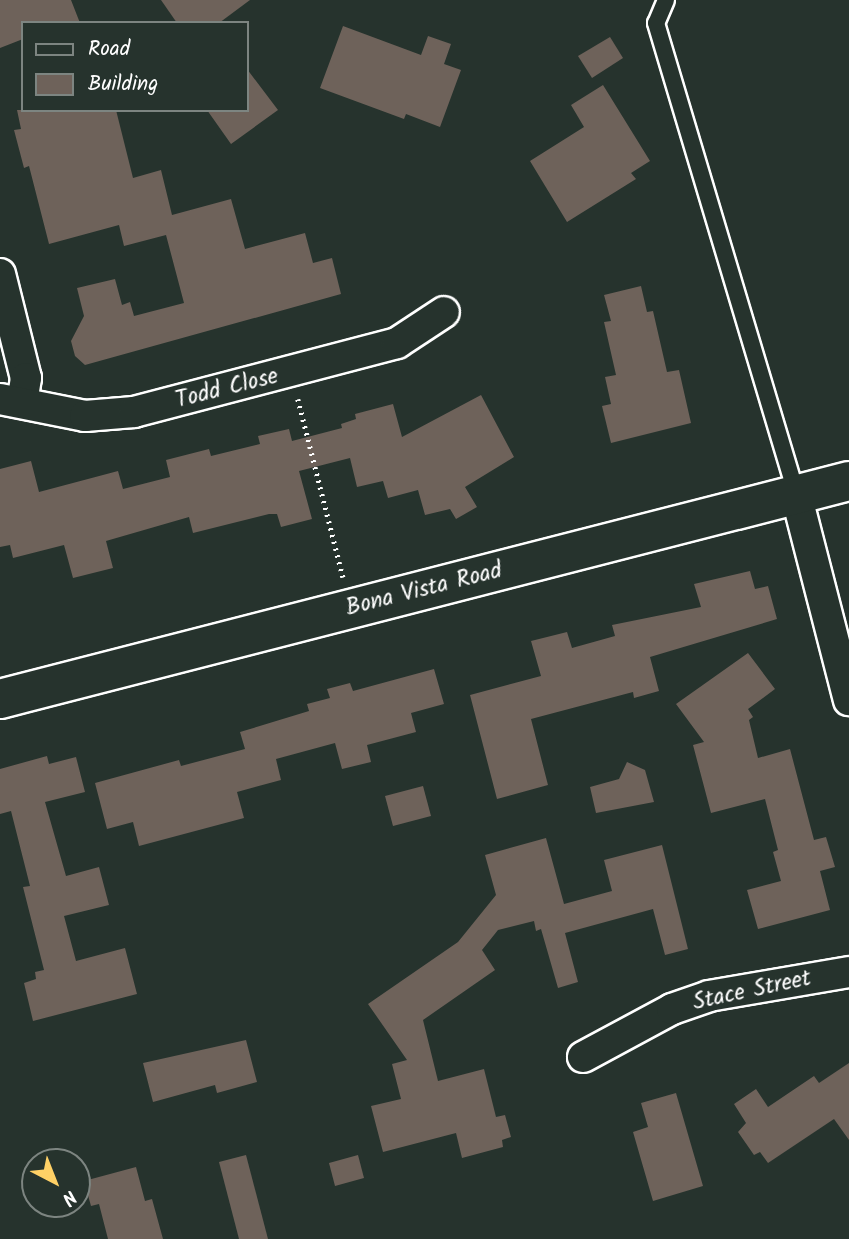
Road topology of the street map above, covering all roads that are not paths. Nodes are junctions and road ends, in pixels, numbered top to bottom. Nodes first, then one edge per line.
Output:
1 (666, 0) edge
2 (0, 274) edge
3 (444, 312) dead end
4 (11, 401) edge
5 (849, 481) edge
6 (796, 494) junction
7 (0, 699) edge
8 (849, 700) edge
9 (849, 972) edge
10 (583, 1057) dead end

1 - 6 lane
2 - 4 street
3 - 4 street, Todd Close
5 - 6 street, Bona Vista Road
6 - 7 street, Bona Vista Road
6 - 8 street
9 - 10 street, Stace Street

